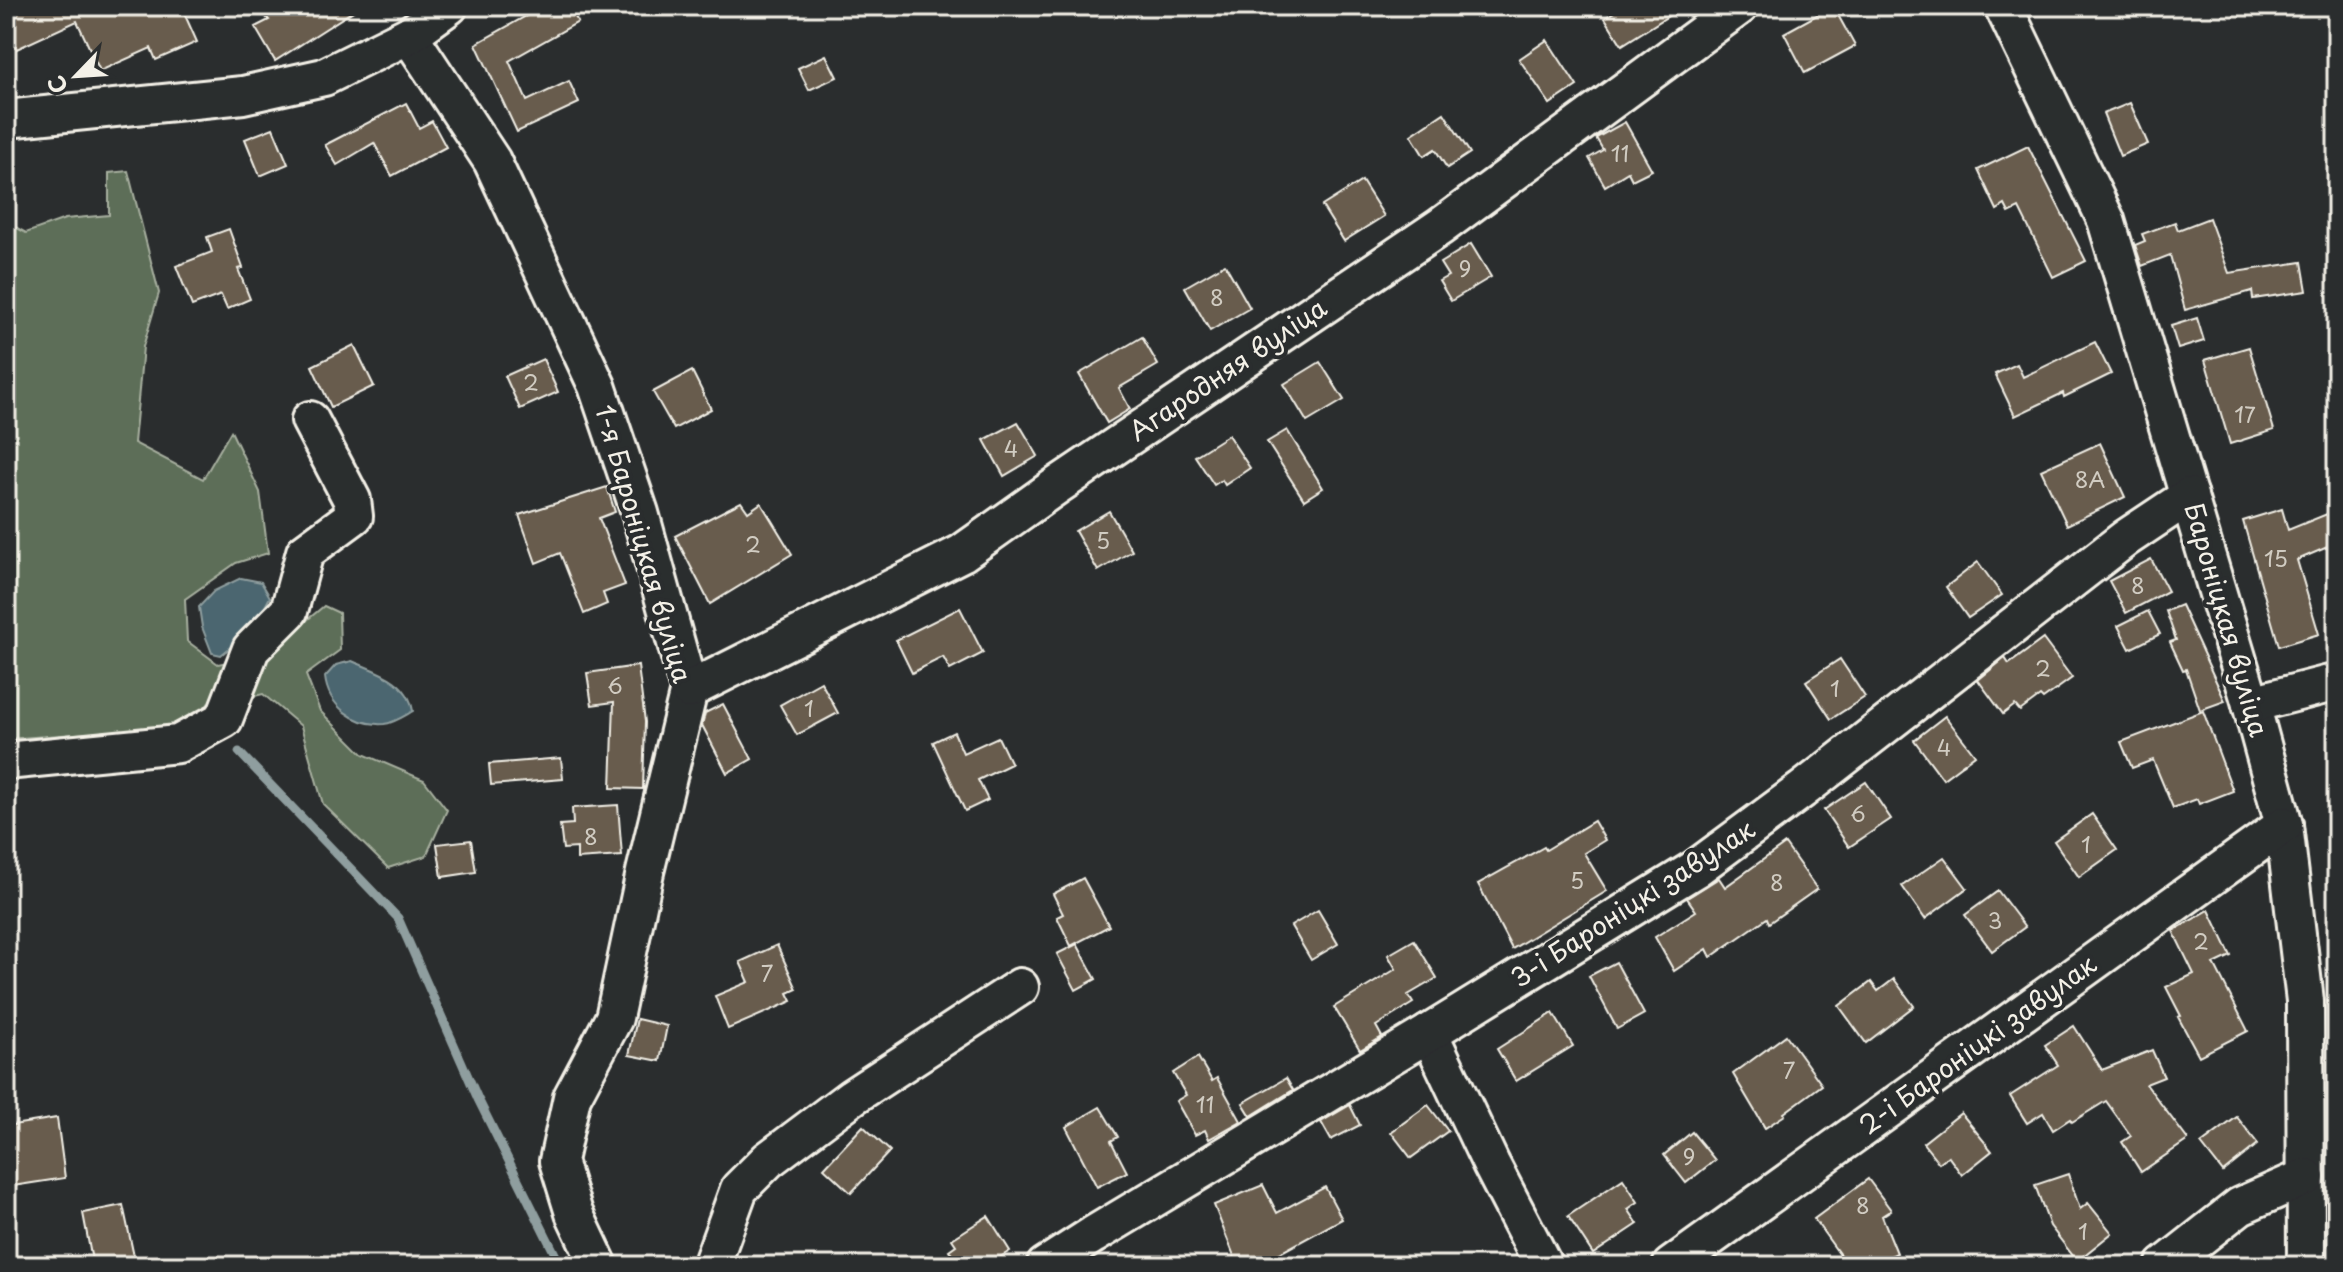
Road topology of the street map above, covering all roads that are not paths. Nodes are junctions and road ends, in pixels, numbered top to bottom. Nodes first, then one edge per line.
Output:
1 (449, 6) edge
2 (1740, 6) edge
3 (2003, 6) edge
4 (409, 35) junction
5 (6, 119) edge
6 (310, 420) dead end
7 (2189, 496) junction
8 (2337, 682) edge
9 (689, 690) junction
10 (2251, 704) junction
11 (6, 761) edge
12 (2284, 825) junction
13 (1020, 987) dead end
14 (1429, 1033) junction
15 (2306, 1177) junction
16 (599, 1266) edge
17 (711, 1266) edge
18 (1045, 1266) edge
19 (1544, 1266) edge
20 (1671, 1266) edge
21 (2164, 1266) edge
22 (2306, 1266) edge

1 - 4 street
2 - 9 street, Агародняя вуліца
3 - 7 street, Бароніцкая вуліца
4 - 5 street
4 - 9 street, 1-я Бароніцкая вуліца
6 - 11 street
7 - 10 street, Бароніцкая вуліца
7 - 14 street, 3-і Бароніцкі завулак
8 - 10 street
9 - 16 street, 1-я Бароніцкая вуліца
10 - 12 street, Бароніцкая вуліца
12 - 15 street, Бароніцкая вуліца
12 - 20 street, 2-і Бароніцкі завулак
13 - 17 street
14 - 18 street, 3-і Бароніцкі завулак
14 - 19 street
15 - 21 street
15 - 22 street, Бароніцкая вуліца

